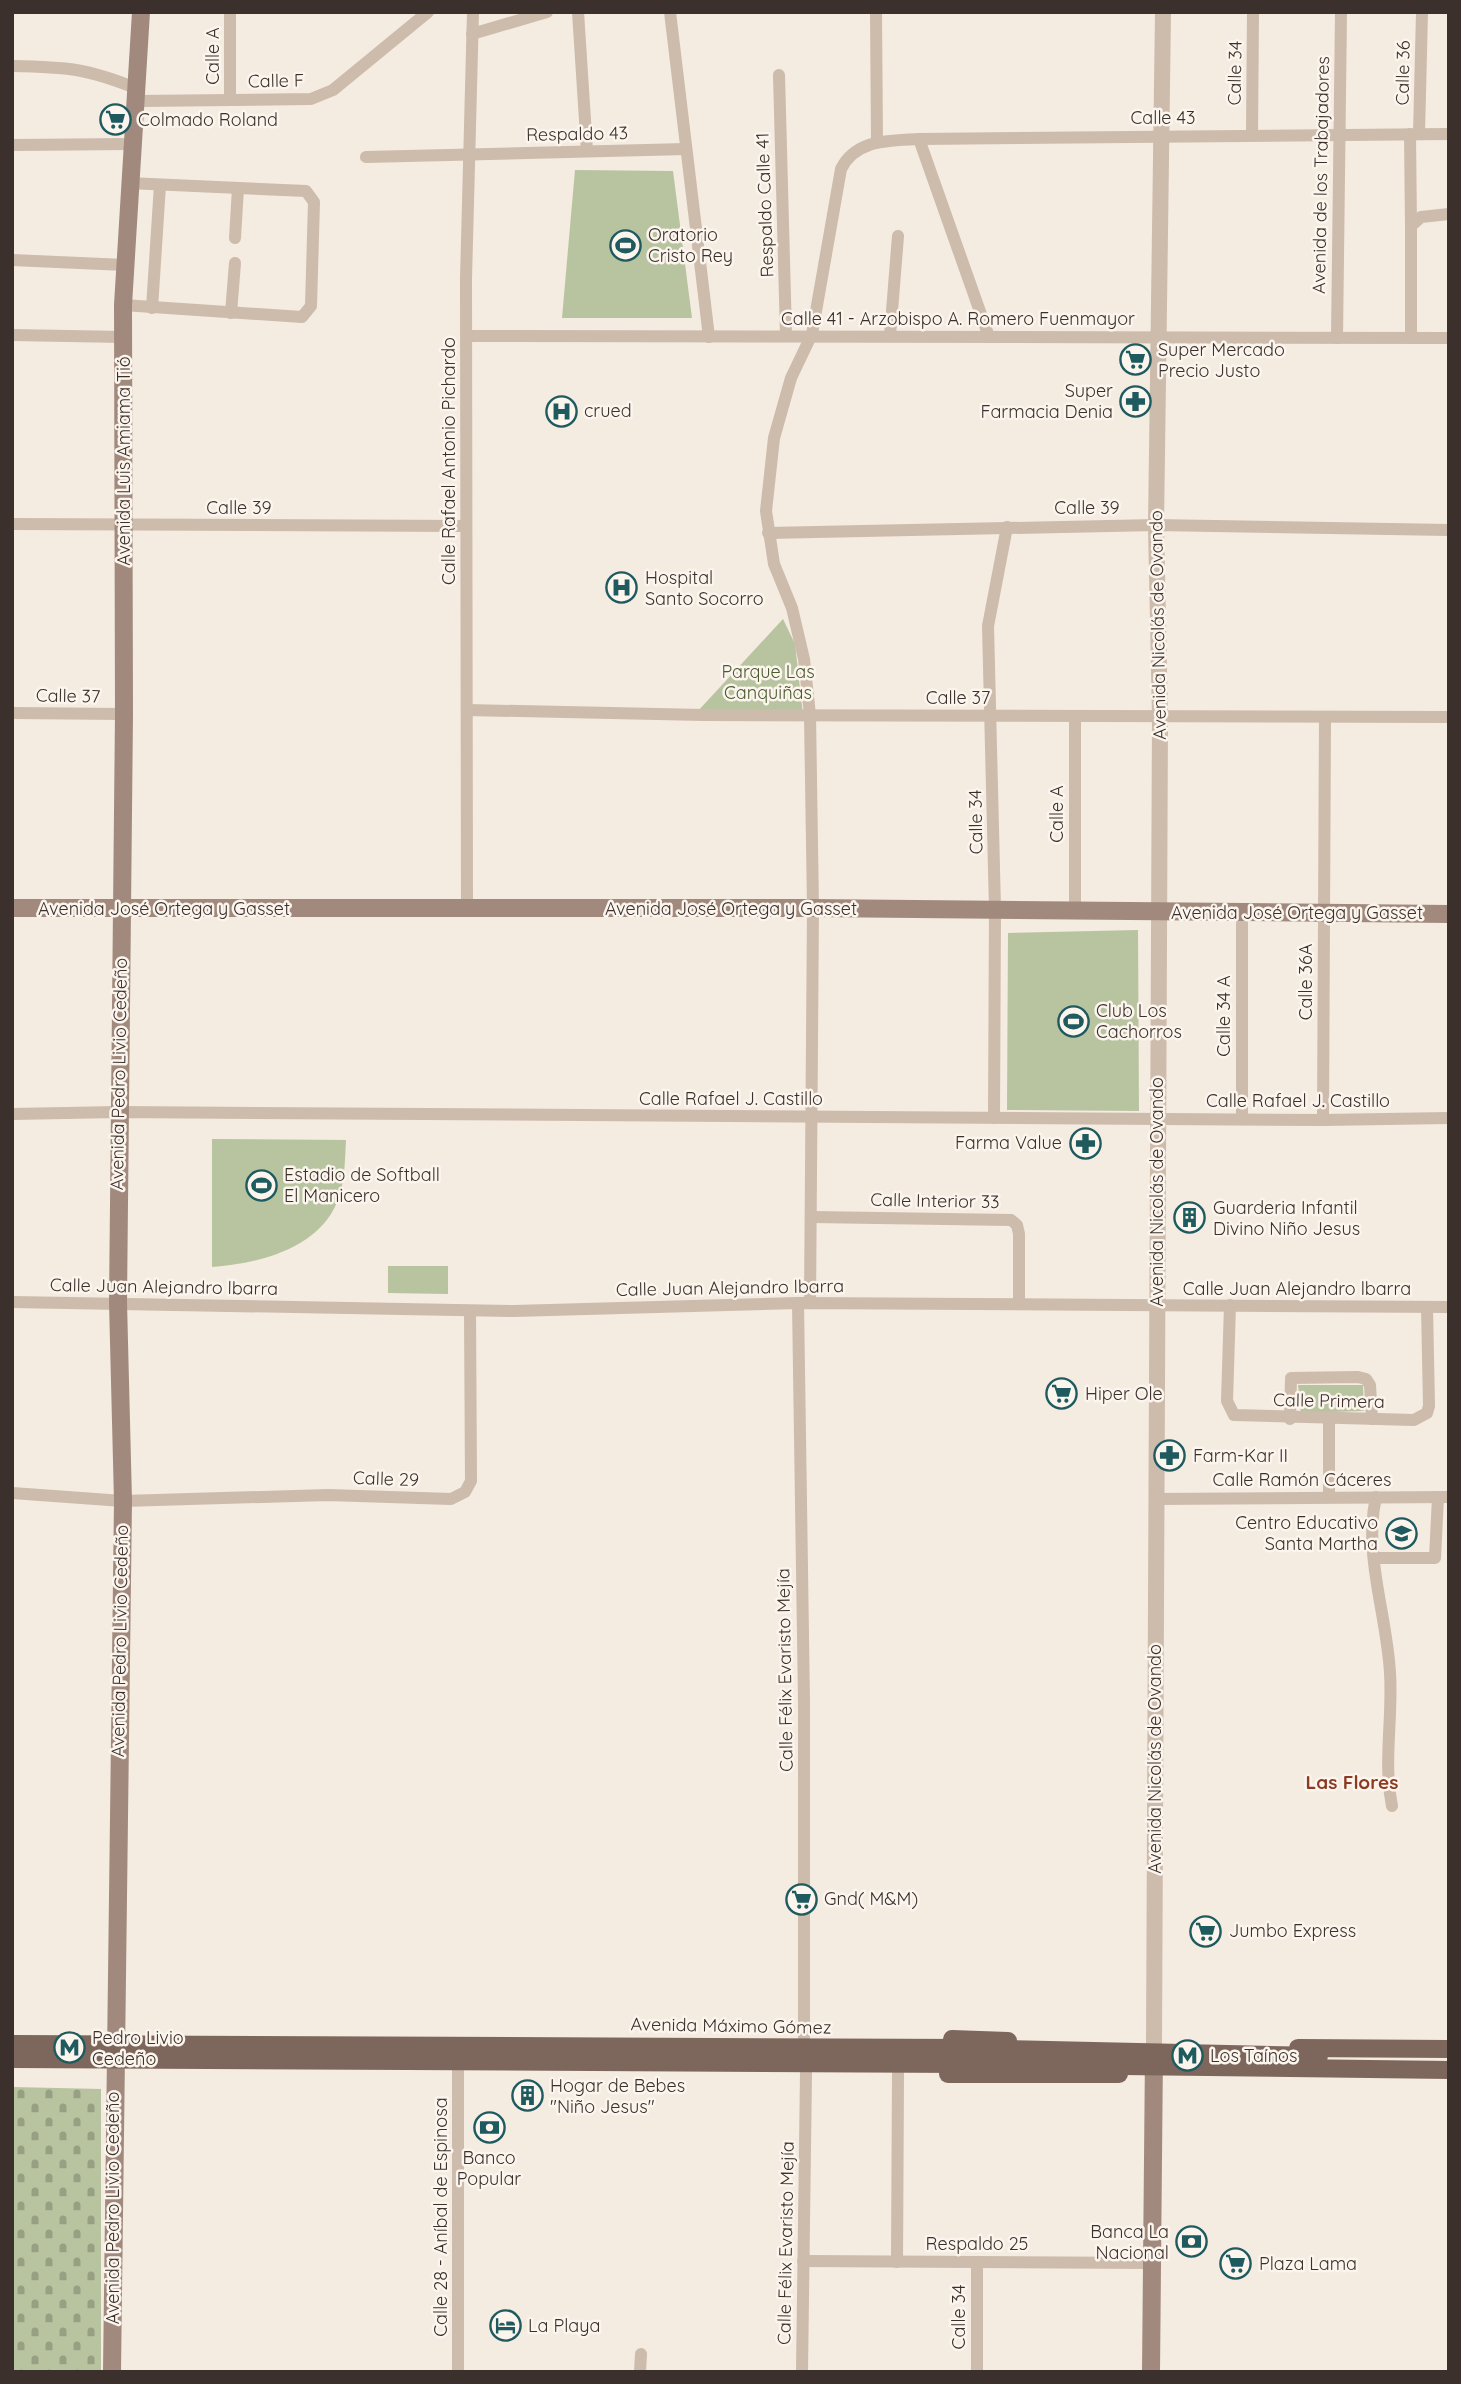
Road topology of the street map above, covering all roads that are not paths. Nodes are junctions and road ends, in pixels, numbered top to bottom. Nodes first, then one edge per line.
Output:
1 (141, 12) edge
2 (230, 12) edge
3 (428, 12) edge
4 (473, 12) edge
5 (547, 12) edge
6 (578, 12) edge
7 (670, 12) edge
8 (876, 12) edge
9 (1163, 12) edge
10 (1253, 12) edge
11 (1341, 12) edge
12 (1422, 12) edge
13 (472, 34) junction
14 (12, 66) edge
15 (779, 75) dead end
16 (137, 95) junction
17 (230, 100) junction
18 (1415, 134) junction
19 (1449, 134) edge
20 (1163, 135) junction
21 (1252, 135) junction
22 (1338, 135) junction
23 (919, 139) junction
24 (877, 142) junction
25 (131, 144) junction
26 (12, 145) edge
27 (686, 149) junction
28 (587, 151) junction
29 (469, 155) junction
30 (366, 157) dead end
31 (128, 183) junction
32 (160, 185) junction
33 (237, 188) junction
34 (1449, 215) edge
35 (1411, 226) junction
36 (898, 236) dead end
37 (235, 238) dead end
38 (12, 260) edge
39 (235, 263) dead end
40 (125, 265) junction
41 (123, 305) junction
42 (152, 308) junction
43 (232, 313) junction
44 (811, 334) junction
45 (12, 335) edge
46 (786, 335) junction
47 (467, 336) junction
48 (890, 336) junction
49 (124, 337) junction
50 (709, 337) junction
51 (989, 337) junction
52 (1160, 338) junction
53 (1337, 338) junction
54 (1411, 338) junction
55 (1449, 338) edge
56 (12, 524) edge
57 (1156, 525) junction
58 (125, 526) junction
59 (465, 526) junction
60 (1007, 527) junction
61 (1449, 530) edge
62 (768, 533) junction
63 (467, 710) junction
64 (12, 713) edge
65 (124, 714) junction
66 (810, 715) junction
67 (992, 715) junction
68 (1074, 716) junction
69 (1160, 717) junction
70 (1449, 717) edge
71 (1325, 718) junction
72 (12, 908) edge
73 (813, 908) junction
74 (995, 909) junction
75 (122, 910) junction
76 (467, 910) junction
77 (1075, 911) junction
78 (1158, 912) junction
79 (1242, 913) junction
80 (1323, 913) junction
81 (1449, 914) edge
82 (118, 1112) junction
83 (12, 1114) edge
84 (813, 1117) junction
85 (1158, 1117) junction
86 (994, 1118) junction
87 (1449, 1118) edge
88 (1242, 1119) junction
89 (1323, 1121) junction
90 (813, 1217) junction
91 (12, 1302) edge
92 (118, 1302) junction
93 (804, 1303) junction
94 (1019, 1304) junction
95 (1230, 1305) junction
96 (1156, 1306) junction
97 (1427, 1307) junction
98 (1449, 1307) edge
99 (470, 1311) junction
100 (1290, 1419) junction
101 (1329, 1419) junction
102 (1372, 1419) junction
103 (12, 1493) edge
104 (1329, 1497) junction
105 (1376, 1497) junction
106 (1443, 1497) edge
107 (1155, 1499) junction
108 (123, 1500) junction
109 (1374, 1558) junction
110 (1392, 1806) dead end
111 (804, 2037) junction
112 (12, 2044) edge
113 (708, 2045) junction
114 (1154, 2046) junction
115 (1449, 2049) edge
116 (114, 2051) junction
117 (965, 2056) junction
118 (1449, 2058) edge
119 (12, 2059) edge
120 (458, 2062) junction
121 (707, 2064) junction
122 (1449, 2070) edge
123 (806, 2073) junction
124 (898, 2074) junction
125 (1153, 2074) junction
126 (1449, 2076) edge
127 (803, 2261) junction
128 (897, 2262) junction
129 (977, 2262) junction
130 (1151, 2263) junction
131 (641, 2354) dead end
132 (112, 2372) edge
133 (458, 2372) edge
134 (640, 2372) edge
135 (802, 2372) edge
136 (977, 2372) edge
137 (1151, 2372) edge

1 - 16 main road, Avenida Luis Amiama Tió
2 - 17 street, Calle A
3 - 17 street, Calle F
4 - 13 street, Calle Rafael Antonio Pichardo
5 - 13 street
6 - 28 street
7 - 27 street
8 - 24 street
9 - 20 street, Avenida Nicolás de Ovando
10 - 21 street, Calle 34
11 - 22 street, Avenida de los Trabajadores
12 - 18 street, Calle 36
13 - 29 street, Calle Rafael Antonio Pichardo
14 - 16 street
15 - 46 street, Respaldo Calle 41
16 - 17 street, Calle F
16 - 25 main road, Avenida Luis Amiama Tió
18 - 19 street, Calle 43
18 - 22 street, Calle 43
18 - 35 street, Calle 36
20 - 21 street, Calle 43
20 - 23 street, Calle 43
20 - 52 street, Avenida Nicolás de Ovando
21 - 22 street, Calle 43
22 - 53 street, Avenida de los Trabajadores
23 - 24 street, Calle 43
23 - 51 street
24 - 44 street
25 - 26 street
25 - 31 main road, Avenida Luis Amiama Tió
27 - 28 street, Respaldo 43
27 - 50 street
28 - 29 street, Respaldo 43
29 - 30 street, Respaldo 43
29 - 47 street, Calle Rafael Antonio Pichardo
31 - 32 street
31 - 40 main road, Avenida Luis Amiama Tió
32 - 33 street
32 - 42 street
33 - 37 street
33 - 43 street
34 - 35 street
35 - 54 street, Calle 36
36 - 48 street
38 - 40 street
39 - 43 street
40 - 41 main road, Avenida Luis Amiama Tió
41 - 42 street
41 - 49 main road, Avenida Luis Amiama Tió
42 - 43 street
44 - 46 street, Calle 41 - Arzobispo A. Romero Fuenmayor
44 - 48 street, Calle 41 - Arzobispo A. Romero Fuenmayor
44 - 62 street, Calle Félix Evaristo Mejía
45 - 49 street
46 - 50 street, Calle 41 - Arzobispo A. Romero Fuenmayor
47 - 50 street, Calle 41 - Arzobispo A. Romero Fuenmayor
47 - 59 street, Calle Rafael Antonio Pichardo
48 - 51 street, Calle 41 - Arzobispo A. Romero Fuenmayor
49 - 58 main road, Avenida Luis Amiama Tió
51 - 52 street, Calle 41 - Arzobispo A. Romero Fuenmayor
52 - 53 street, Calle 41 - Arzobispo A. Romero Fuenmayor
52 - 57 street, Avenida Nicolás de Ovando
53 - 54 street, Calle 41 - Arzobispo A. Romero Fuenmayor
54 - 55 street, Calle 41 - Arzobispo A. Romero Fuenmayor
56 - 58 street, Calle 39
57 - 60 street, Calle 39
57 - 61 street, Calle 39
57 - 69 street, Avenida Nicolás de Ovando
58 - 59 street, Calle 39
58 - 65 main road, Avenida Luis Amiama Tió
59 - 63 street, Calle Rafael Antonio Pichardo
60 - 62 street, Calle 39
60 - 67 street, Calle 34
62 - 66 street, Calle Félix Evaristo Mejía
63 - 66 street, Calle 37
63 - 76 street, Calle Rafael Antonio Pichardo
64 - 65 street, Calle 37
65 - 75 main road, Avenida Luis Amiama Tió
66 - 67 street, Calle 37
66 - 73 street, Calle Félix Evaristo Mejía
67 - 68 street, Calle 37
67 - 74 street, Calle 34
68 - 69 street, Calle 37
68 - 77 street, Calle A
69 - 71 street, Calle 37
69 - 78 street, Avenida Nicolás de Ovando
70 - 71 street, Calle 37
71 - 80 street, Calle 36A
72 - 75 main road, Avenida José Ortega y Gasset
73 - 74 main road, Avenida José Ortega y Gasset
73 - 76 main road, Avenida José Ortega y Gasset
73 - 84 street, Calle Félix Evaristo Mejía
74 - 77 main road, Avenida José Ortega y Gasset
74 - 86 street, Calle 34
75 - 76 main road, Avenida José Ortega y Gasset
75 - 82 main road, Avenida Pedro Livio Cedeño
77 - 78 main road, Avenida José Ortega y Gasset
78 - 79 main road, Avenida José Ortega y Gasset
78 - 85 street, Avenida Nicolás de Ovando
79 - 80 main road, Avenida José Ortega y Gasset
79 - 88 street, Calle 34 A
80 - 81 main road, Avenida José Ortega y Gasset
80 - 89 street, Calle 36A
82 - 83 street, Calle Rafael J. Castillo
82 - 84 street, Calle Rafael J. Castillo
82 - 92 main road, Avenida Pedro Livio Cedeño
84 - 86 street, Calle Rafael J. Castillo
84 - 90 street, Calle Félix Evaristo Mejía
85 - 86 street, Calle Rafael J. Castillo
85 - 88 street, Calle Rafael J. Castillo
85 - 96 street, Avenida Nicolás de Ovando
87 - 89 street, Calle Rafael J. Castillo
88 - 89 street, Calle Rafael J. Castillo
90 - 93 street, Calle Félix Evaristo Mejía
90 - 94 street, Calle Interior 33
91 - 92 street, Calle Juan Alejandro lbarra
92 - 99 street, Calle Juan Alejandro lbarra
92 - 108 main road, Avenida Pedro Livio Cedeño
93 - 94 street, Calle Juan Alejandro lbarra
93 - 99 street, Calle Juan Alejandro lbarra
93 - 111 street, Calle Félix Evaristo Mejía
94 - 96 street, Calle Juan Alejandro lbarra
95 - 96 street, Calle Juan Alejandro lbarra
95 - 97 street, Calle Juan Alejandro lbarra
95 - 100 street, Calle Primera
96 - 107 street, Avenida Nicolás de Ovando
97 - 98 street, Calle Juan Alejandro lbarra
97 - 102 street, Calle Primera
99 - 108 street, Calle 29
100 - 101 street, Calle Primera
100 - 102 street
101 - 102 street, Calle Primera
101 - 104 street
103 - 108 street
104 - 105 street, Calle Ramón Cáceres
104 - 107 street, Calle Ramón Cáceres
105 - 106 street, Calle Ramón Cáceres
105 - 109 street
106 - 109 street
107 - 114 street, Avenida Nicolás de Ovando
108 - 116 main road, Avenida Pedro Livio Cedeño
109 - 110 street
111 - 113 main road
111 - 114 main road
112 - 116 main road, Avenida Máximo Gómez
113 - 116 main road, Avenida Máximo Gómez
113 - 117 main road, Avenida Máximo Gómez
114 - 115 main road
114 - 125 main road, Avenida Nicolás de Ovando
116 - 119 main road, Avenida Máximo Gómez
116 - 120 main road, Avenida Máximo Gómez
116 - 132 main road, Avenida Pedro Livio Cedeño
117 - 118 main road, Avenida Máximo Gómez, bridge
117 - 121 main road, Avenida Máximo Gómez
117 - 122 main road, Avenida Máximo Gómez, bridge
120 - 121 main road, Avenida Máximo Gómez
120 - 133 street, Calle 28 - Aníbal de Espinosa
121 - 123 main road
123 - 124 main road
123 - 127 street, Calle Félix Evaristo Mejía
124 - 125 main road
124 - 128 street
125 - 126 main road
125 - 130 main road, Avenida Nicolás de Ovando
127 - 128 street, Respaldo 25
127 - 135 street, Calle Félix Evaristo Mejía
128 - 129 street, Respaldo 25
129 - 130 street, Respaldo 25
129 - 136 street, Calle 34
130 - 137 main road, Avenida Nicolás de Ovando
131 - 134 street

